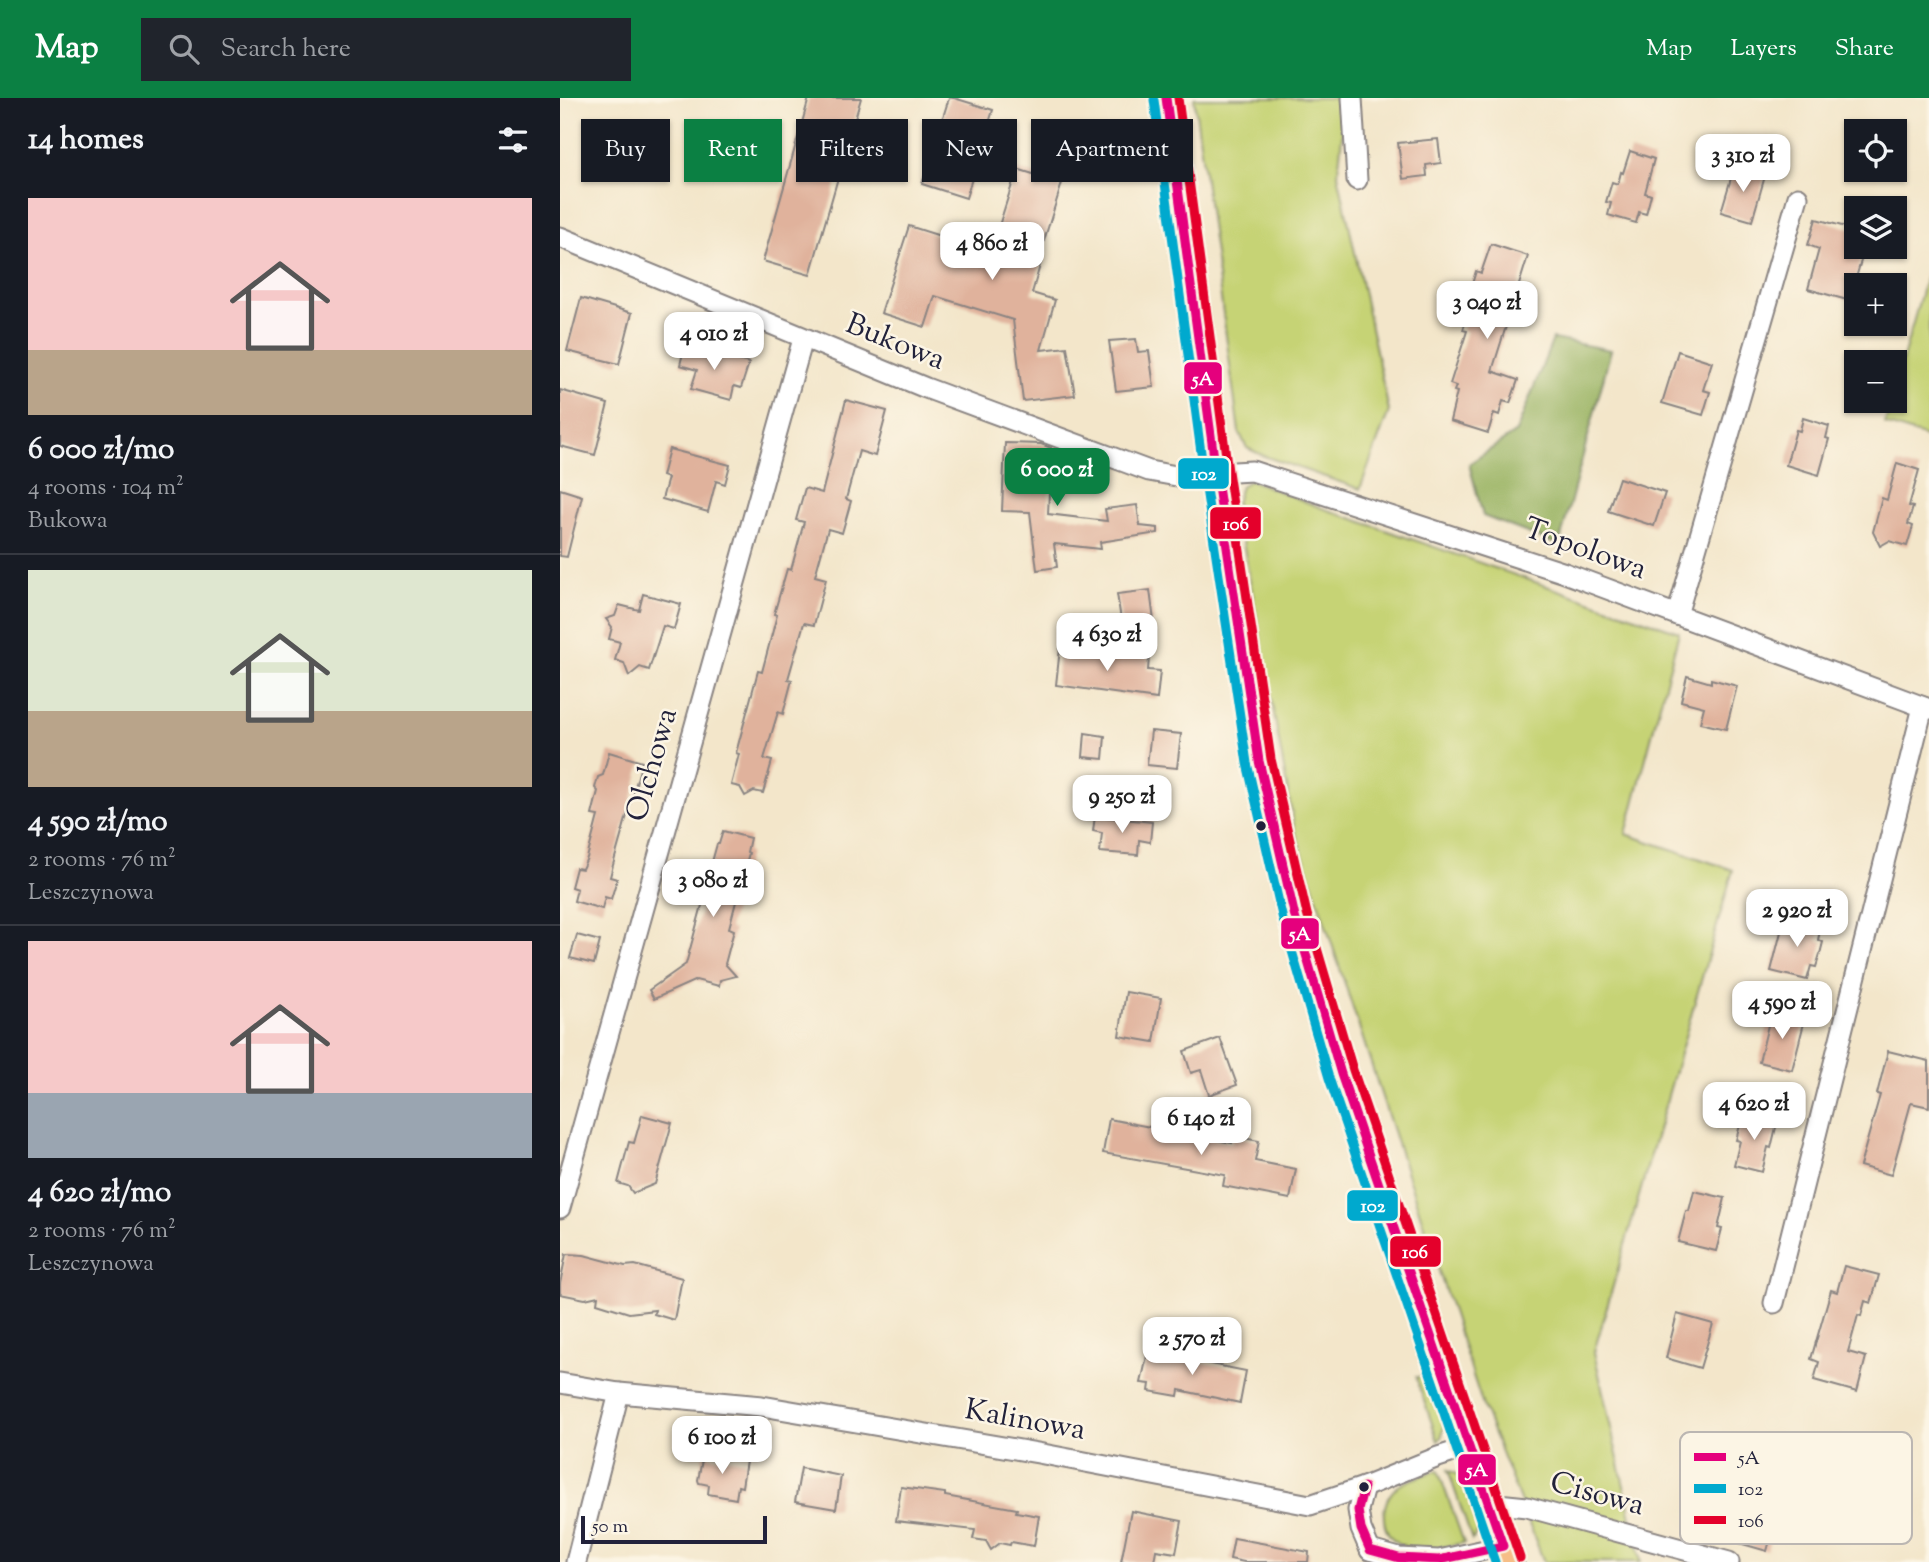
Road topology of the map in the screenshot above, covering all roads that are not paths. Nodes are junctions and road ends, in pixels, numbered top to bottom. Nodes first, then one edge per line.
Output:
1 (1166, 98) edge
2 (1352, 98) edge
3 (1357, 180) dead end
4 (1798, 197) dead end
5 (560, 237) edge
6 (803, 339) junction
7 (1216, 473) junction
8 (1677, 615) junction
9 (1926, 708) edge
10 (560, 1208) edge
11 (1773, 1303) dead end
12 (560, 1384) edge
13 (619, 1394) junction
14 (1469, 1447) junction
15 (1364, 1487) junction
16 (1488, 1503) junction
17 (1505, 1554) edge
18 (1367, 1556) edge
19 (576, 1562) edge
20 (1729, 1562) edge

1 - 7 main road
2 - 3 street
4 - 8 street
5 - 6 street, Bukowa
6 - 7 street, Bukowa
6 - 10 street, Olchowa
7 - 8 street, Topolowa
7 - 14 main road
8 - 9 street, Topolowa
9 - 11 street
12 - 13 street, Kalinowa
13 - 15 street, Kalinowa
13 - 19 street
14 - 15 street, Kalinowa
14 - 16 main road
15 - 18 street
16 - 17 main road
16 - 20 street, Cisowa
17 - 18 street

